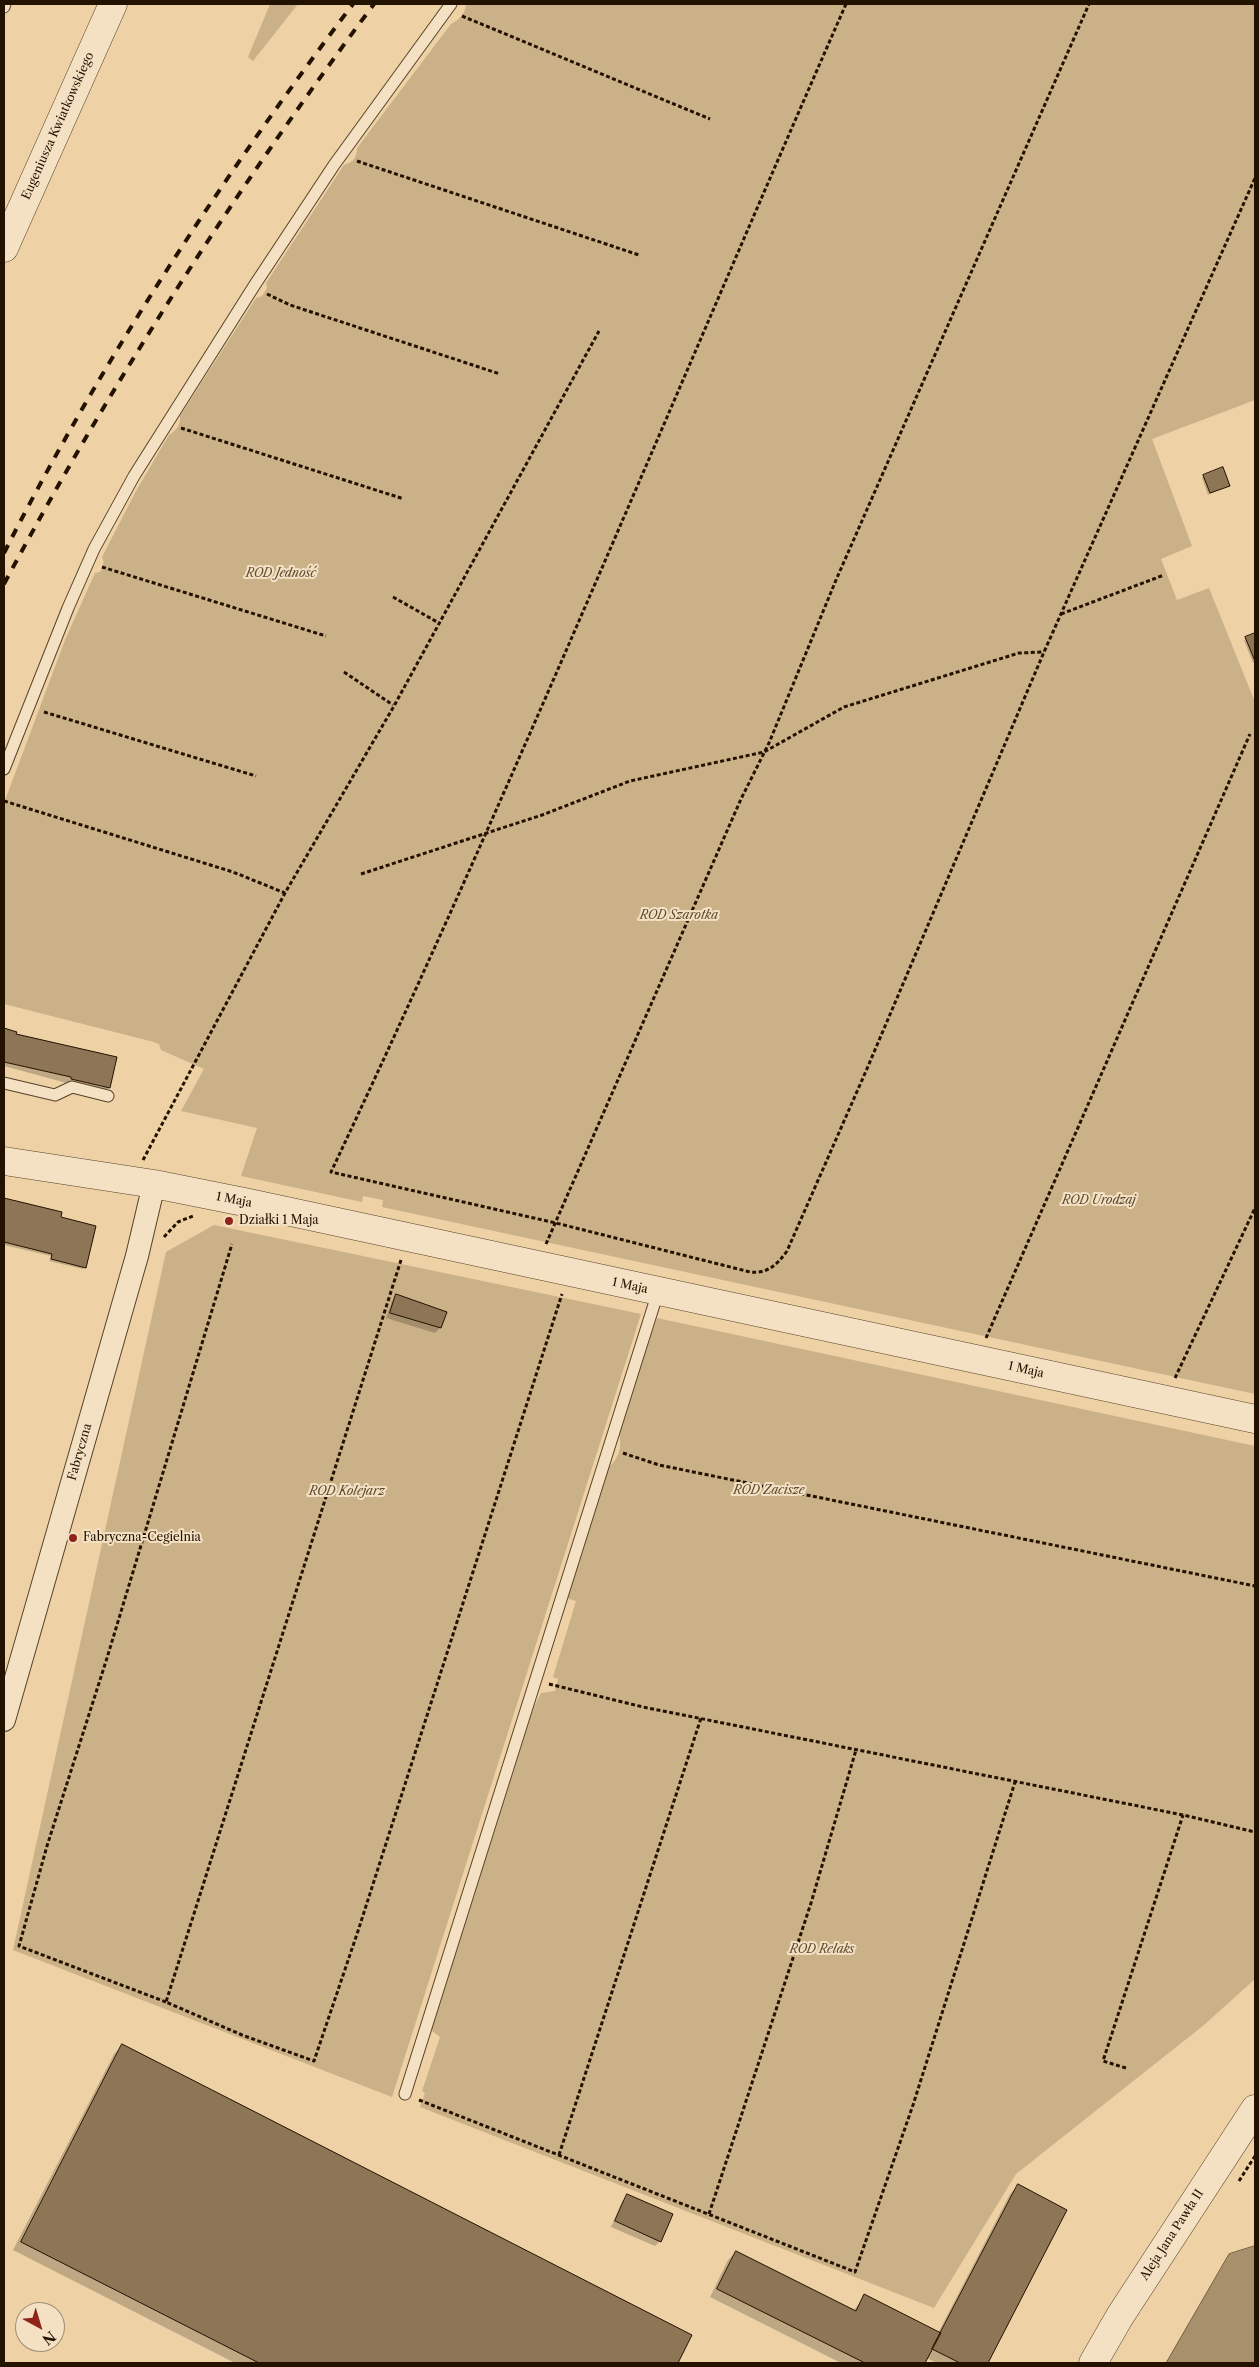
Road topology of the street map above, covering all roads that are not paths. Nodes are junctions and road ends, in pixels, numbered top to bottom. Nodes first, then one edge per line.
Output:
1 (113, 4) edge
2 (450, 5) edge
3 (4, 248) edge
4 (4, 769) edge
5 (4, 1082) edge
6 (108, 1096) dead end
7 (4, 1161) edge
8 (143, 1182) junction
9 (658, 1292) junction
10 (1255, 1418) edge
11 (4, 1720) edge
12 (405, 2094) road end
13 (1255, 2109) edge
14 (1093, 2363) edge

1 - 3 street, Eugeniusza Kwiatkowskiego
2 - 4 lane
5 - 6 lane
7 - 8 street, 1 Maja
8 - 9 street, 1 Maja
8 - 11 street, Fabryczna
9 - 10 street, 1 Maja
9 - 12 lane
13 - 14 street, Aleja Jana Pawła II

